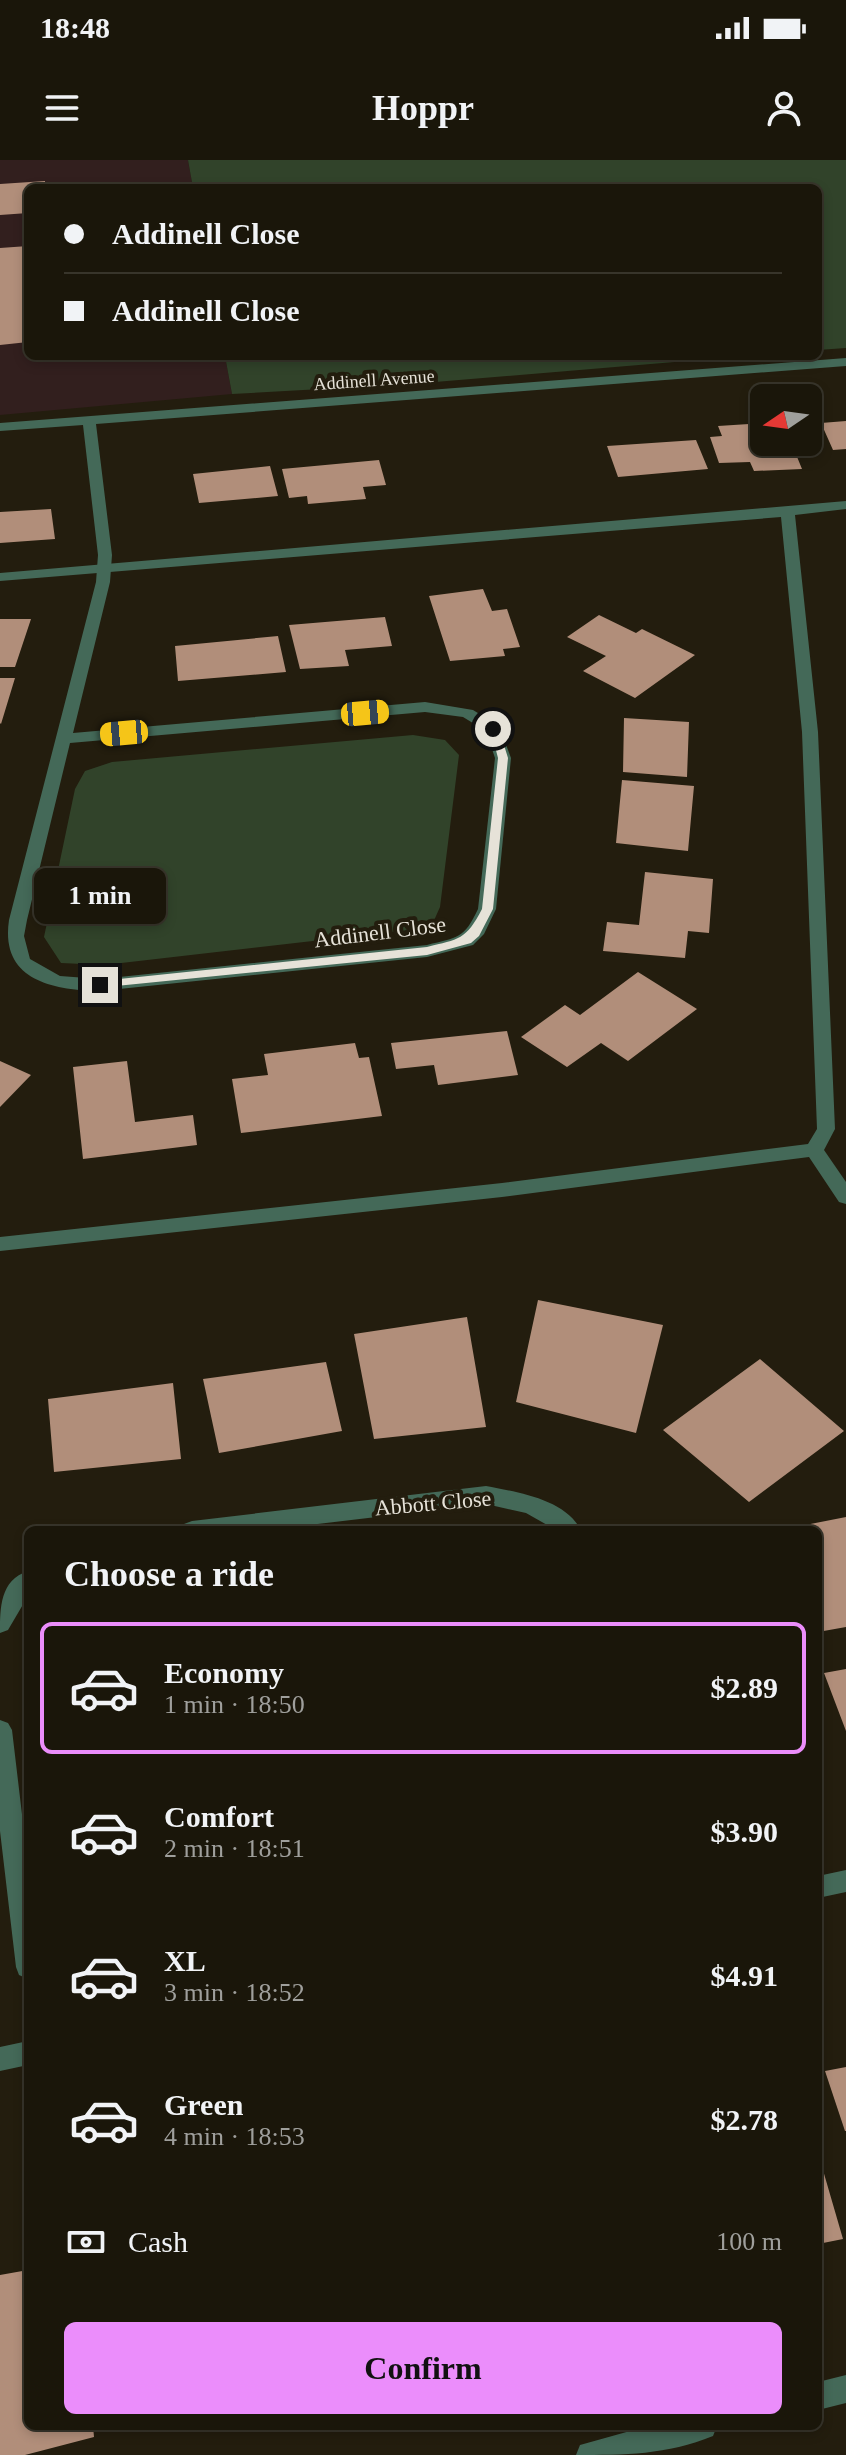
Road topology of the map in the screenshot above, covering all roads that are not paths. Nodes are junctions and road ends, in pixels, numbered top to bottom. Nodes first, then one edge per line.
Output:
1 (846, 362) edge
2 (89, 420) junction
3 (0, 427) edge
4 (846, 505) edge
5 (788, 512) junction
6 (105, 568) junction
7 (0, 577) edge
8 (64, 739) junction
9 (814, 1150) junction
10 (846, 1197) edge
11 (0, 1244) edge
12 (226, 1526) edge
13 (564, 1526) edge
14 (24, 1585) edge
15 (0, 1623) edge
16 (0, 1730) edge
17 (846, 1881) edge
18 (822, 1886) edge
19 (24, 1933) edge
20 (24, 2054) edge
21 (0, 2059) edge
22 (846, 2389) edge
23 (822, 2395) edge
24 (687, 2430) edge
25 (590, 2455) edge

1 - 2 street, Addinell Avenue
2 - 3 street, Addinell Avenue
2 - 6 street, Addinell Close
4 - 5 street
5 - 6 street
5 - 9 street
6 - 7 street
6 - 8 street, Addinell Close
8 - 8 street, Addinell Close
9 - 10 street
9 - 11 street
12 - 13 street, Abbott Close
14 - 15 street
16 - 19 street
17 - 18 street
20 - 21 street
22 - 23 street
24 - 25 street

